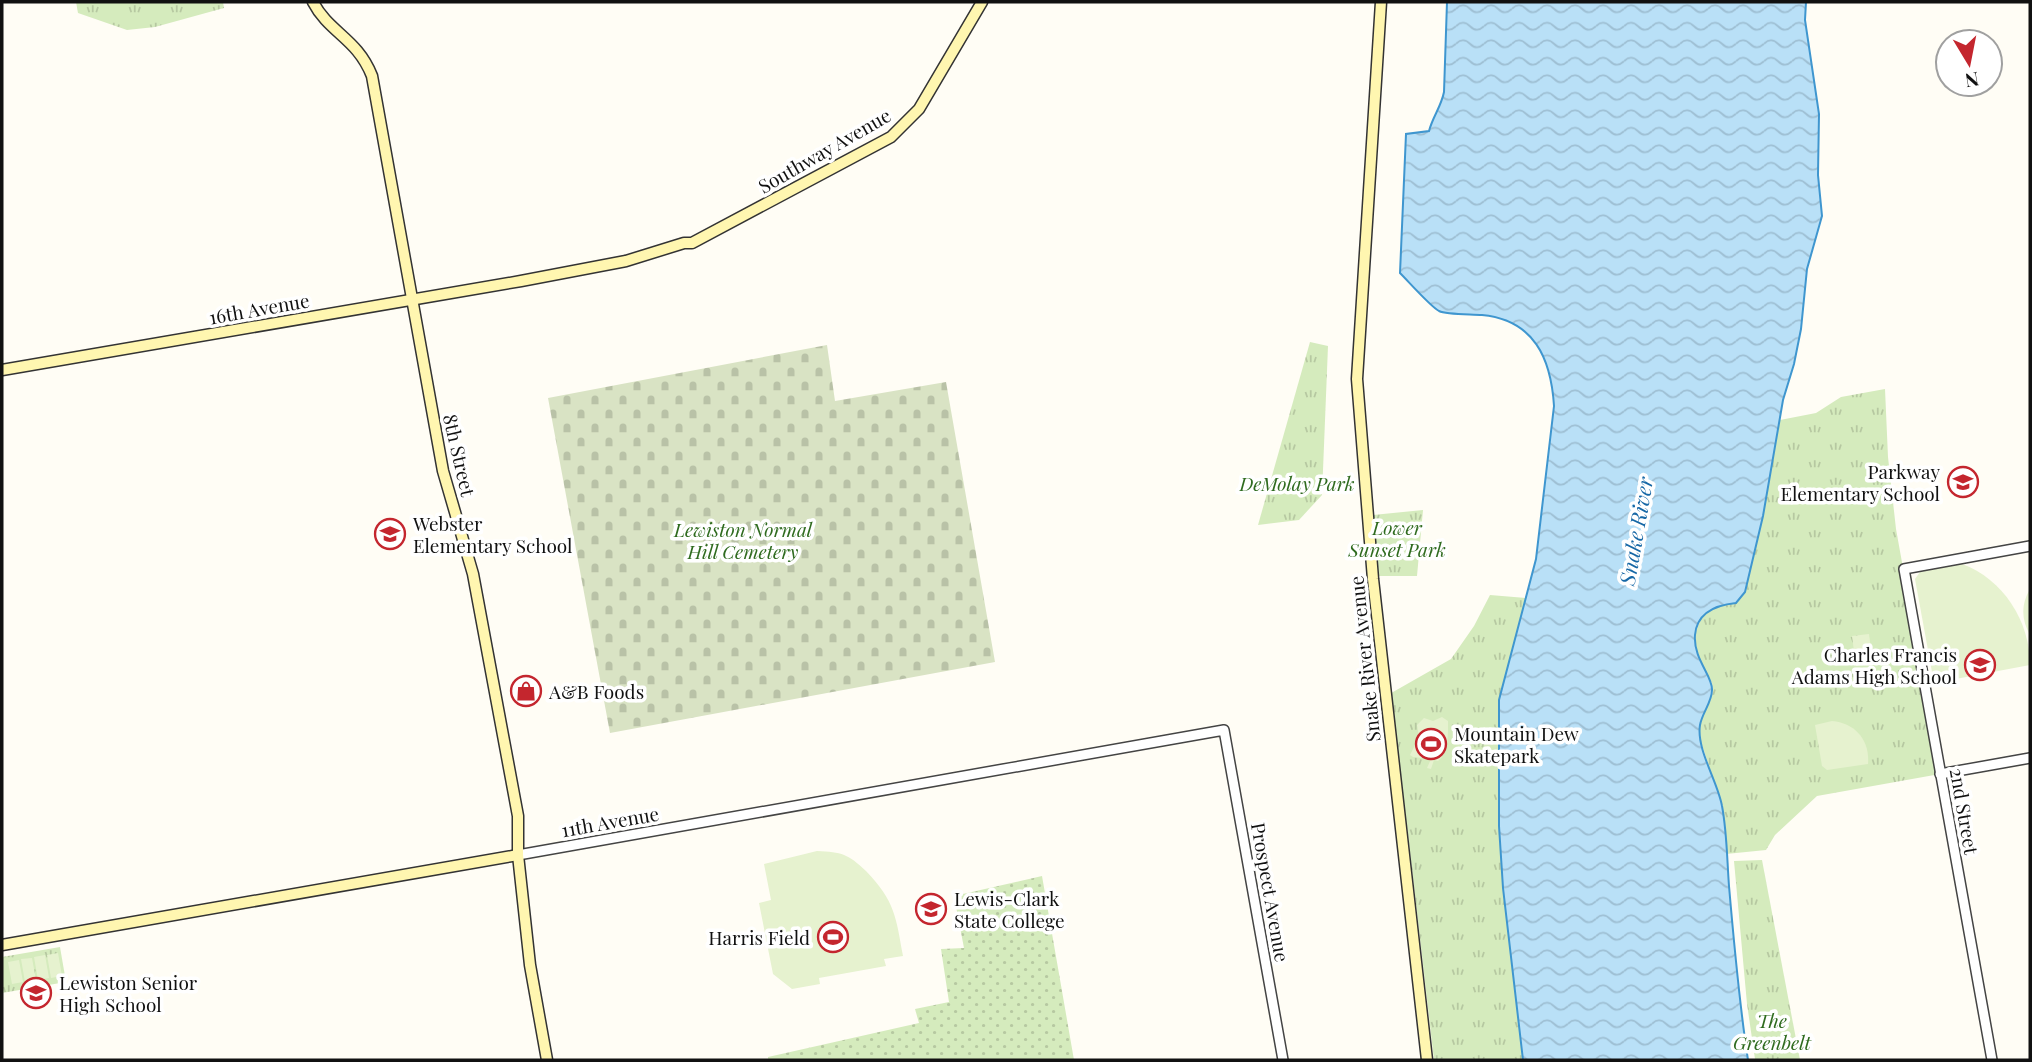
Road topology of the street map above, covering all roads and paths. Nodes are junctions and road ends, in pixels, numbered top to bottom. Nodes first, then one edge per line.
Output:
1 (313, 2) edge
2 (982, 2) edge
3 (1381, 2) edge
4 (521, 281) joint
5 (412, 299) junction
6 (2, 370) edge
7 (2030, 546) edge
8 (1224, 730) joint
9 (2030, 758) edge
10 (1940, 774) junction
11 (518, 855) junction
12 (2, 946) edge
13 (547, 1060) edge
14 (1283, 1060) edge
15 (1427, 1060) edge
16 (1992, 1060) edge

1 - 5 main road, 8th Street
2 - 4 main road, Southway Avenue
3 - 15 main road, Snake River Avenue
4 - 5 main road, 16th Avenue
5 - 6 main road, 16th Avenue
5 - 11 main road, 8th Street
7 - 10 street, 2nd Street
8 - 11 street, 11th Avenue
8 - 14 street, Prospect Avenue
9 - 10 street
10 - 16 street, 2nd Street
11 - 12 main road, 11th Avenue
11 - 13 main road, 8th Street

